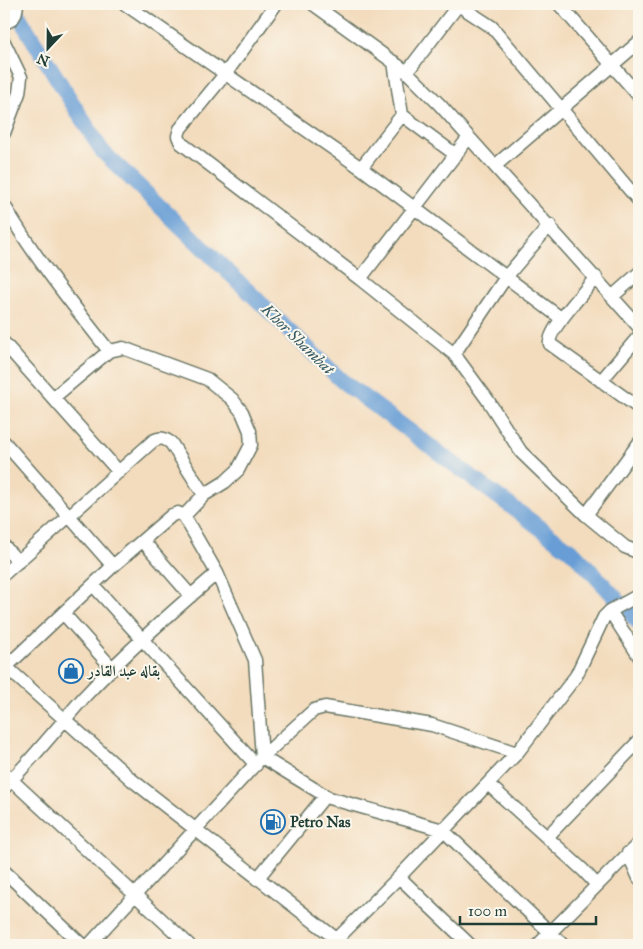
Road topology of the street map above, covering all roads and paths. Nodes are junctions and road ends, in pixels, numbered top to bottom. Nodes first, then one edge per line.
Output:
1 (17, 4) edge
2 (125, 4) edge
3 (276, 4) edge
4 (312, 4) edge
5 (458, 4) edge
6 (559, 4) edge
7 (4, 23) edge
8 (4, 42) edge
9 (639, 42) edge
10 (394, 62) junction
11 (612, 65) junction
12 (407, 72) junction
13 (226, 73) junction
14 (639, 96) edge
15 (560, 108) junction
16 (402, 115) junction
17 (4, 133) edge
18 (469, 137) junction
19 (456, 155) junction
20 (496, 165) junction
21 (361, 168) junction
22 (639, 201) edge
23 (4, 205) edge
24 (414, 208) junction
25 (550, 226) junction
26 (639, 273) edge
27 (506, 277) junction
28 (596, 278) junction
29 (360, 279) junction
30 (613, 296) junction
31 (562, 319) junction
32 (639, 327) edge
33 (639, 336) edge
34 (4, 343) edge
35 (109, 351) junction
36 (454, 354) junction
37 (601, 381) junction
38 (53, 398) junction
39 (639, 408) edge
40 (4, 442) edge
41 (639, 443) edge
42 (119, 472) junction
43 (204, 495) junction
44 (586, 515) junction
45 (69, 516) junction
46 (184, 516) junction
47 (143, 541) junction
48 (4, 546) edge
49 (639, 549) edge
50 (18, 562) junction
51 (113, 566) junction
52 (217, 573) junction
53 (4, 574) edge
54 (92, 585) junction
55 (639, 595) edge
56 (191, 596) junction
57 (610, 611) junction
58 (63, 613) junction
59 (142, 641) junction
60 (639, 656) edge
61 (5, 666) edge
62 (113, 669) junction
63 (66, 720) junction
64 (639, 741) edge
65 (516, 753) junction
66 (259, 761) junction
67 (6, 781) edge
68 (488, 784) junction
69 (325, 796) junction
70 (443, 830) junction
71 (194, 831) junction
72 (547, 837) junction
73 (639, 843) edge
74 (628, 854) junction
75 (4, 871) edge
76 (399, 877) junction
77 (639, 878) edge
78 (257, 879) junction
79 (597, 885) junction
80 (135, 896) junction
81 (550, 933) junction
82 (337, 943) edge
83 (82, 945) edge
84 (89, 945) edge
85 (189, 945) edge
86 (470, 945) edge
87 (538, 945) edge
88 (563, 945) edge

1 - 7 street
2 - 13 street
3 - 13 street
4 - 10 street
5 - 12 street
5 - 15 street
6 - 11 street
8 - 17 street
9 - 11 street
10 - 12 street
10 - 16 street
11 - 14 street
11 - 15 street
12 - 18 street
13 - 21 street
13 - 29 street
15 - 20 street
15 - 22 street
16 - 19 street
16 - 21 street
18 - 19 street
18 - 20 street
19 - 24 street
20 - 25 street
21 - 24 street
23 - 35 street
24 - 27 street
24 - 29 street
25 - 27 street
25 - 28 street
26 - 30 street
27 - 31 street
27 - 36 street
28 - 30 street
28 - 31 street
29 - 36 street
30 - 32 street
31 - 37 street
33 - 37 street
34 - 38 street
35 - 38 street
35 - 43 street
36 - 44 street
37 - 39 street
38 - 42 street
40 - 45 street
41 - 44 street
42 - 43 street
42 - 45 street
43 - 46 street
44 - 49 street
45 - 50 street
45 - 51 street
46 - 47 street
46 - 52 street
47 - 51 street
47 - 56 street
48 - 50 street
50 - 53 street
51 - 54 street
52 - 56 street
52 - 66 street
54 - 58 street
54 - 59 street
55 - 57 street
56 - 59 street
57 - 60 street
57 - 65 street
58 - 61 street
58 - 62 street
59 - 62 street
59 - 66 street
61 - 63 street
62 - 63 street
63 - 67 street
63 - 71 street
64 - 72 street
65 - 66 street
65 - 68 street
66 - 69 street
66 - 71 street
67 - 80 street
68 - 70 street
68 - 72 street
69 - 70 street
69 - 78 street
70 - 76 street
70 - 81 street
71 - 78 street
71 - 80 street
72 - 79 street
73 - 74 street
74 - 77 street
74 - 79 street
75 - 83 street
76 - 82 street
76 - 86 street
78 - 82 street
79 - 81 street
80 - 84 street
80 - 85 street
81 - 87 street
81 - 88 street

